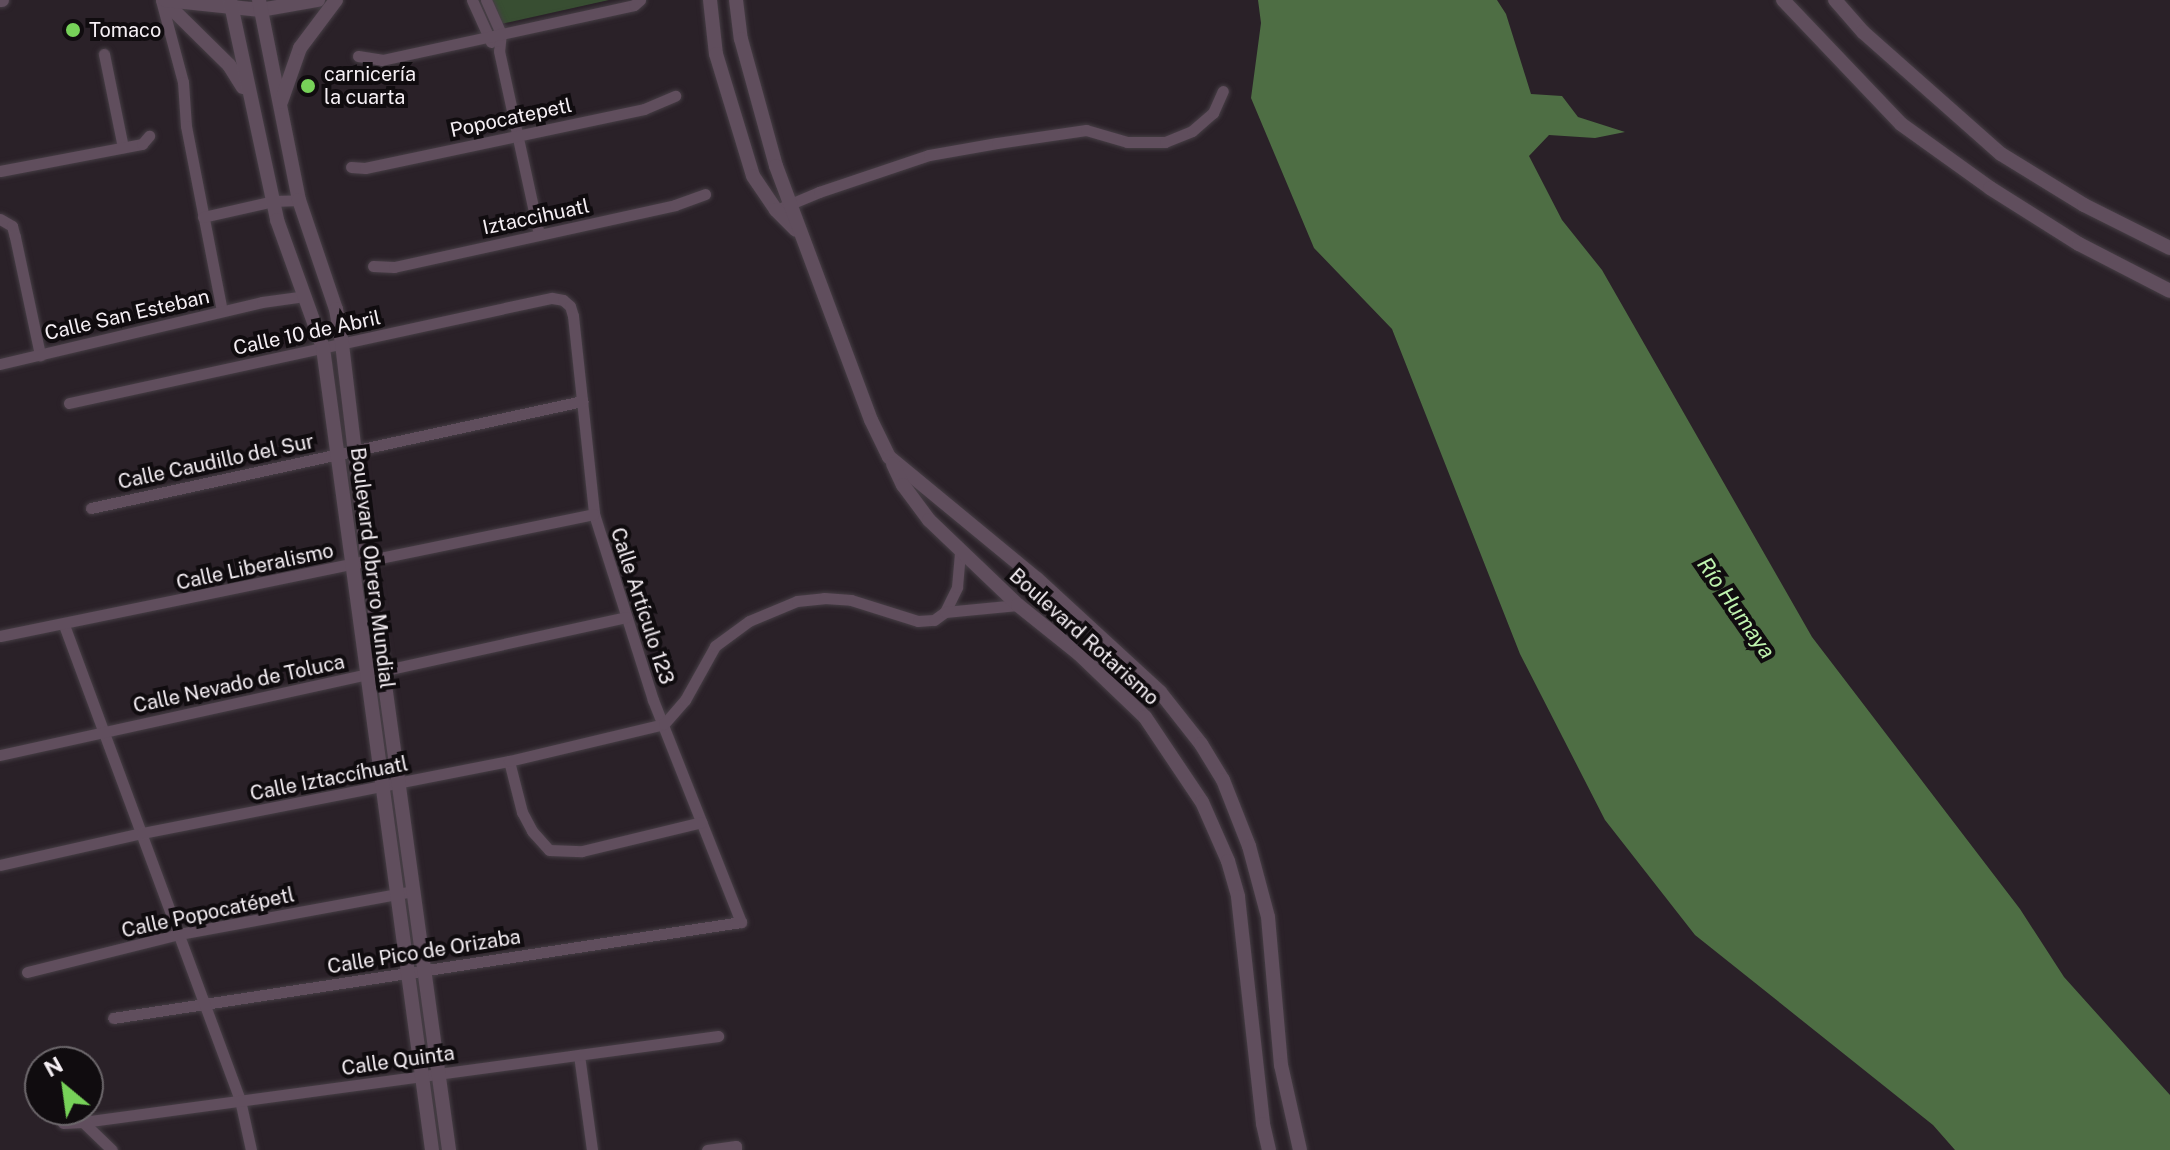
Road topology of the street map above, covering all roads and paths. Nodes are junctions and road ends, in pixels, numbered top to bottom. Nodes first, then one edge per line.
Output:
1 (162, 0) edge
2 (318, 0) edge
3 (336, 0) edge
4 (472, 0) edge
5 (486, 0) edge
6 (640, 0) edge
7 (710, 0) edge
8 (736, 0) edge
9 (1783, 0) edge
10 (1835, 0) edge
11 (231, 5) edge
12 (260, 5) edge
13 (501, 33) junction
14 (487, 36) junction
15 (499, 51) junction
16 (104, 54) dead end
17 (358, 56) dead end
18 (1223, 91) dead end
19 (248, 95) junction
20 (675, 96) dead end
21 (280, 106) junction
22 (518, 135) junction
23 (149, 136) dead end
24 (123, 147) junction
25 (351, 167) dead end
26 (0, 171) edge
27 (705, 194) dead end
28 (299, 200) junction
29 (274, 201) junction
30 (790, 204) junction
31 (776, 210) junction
32 (203, 217) junction
33 (0, 219) edge
34 (799, 233) junction
35 (539, 234) junction
36 (2170, 248) edge
37 (373, 266) dead end
38 (2170, 291) edge
39 (305, 296) junction
40 (552, 298) joint
41 (222, 311) junction
42 (342, 344) junction
43 (323, 348) junction
44 (40, 355) junction
45 (0, 364) edge
46 (582, 401) junction
47 (69, 403) dead end
48 (355, 451) junction
49 (338, 454) junction
50 (889, 457) junction
51 (91, 508) dead end
52 (594, 514) junction
53 (960, 552) junction
54 (368, 561) junction
55 (350, 565) junction
56 (1018, 605) junction
57 (945, 612) junction
58 (626, 617) junction
59 (64, 625) junction
60 (0, 636) edge
61 (383, 671) junction
62 (365, 675) junction
63 (664, 724) junction
64 (103, 732) junction
65 (0, 755) edge
66 (509, 761) junction
67 (398, 784) junction
68 (380, 787) junction
69 (702, 822) junction
70 (142, 833) junction
71 (0, 865) edge
72 (414, 891) junction
73 (397, 894) junction
74 (741, 922) joint
75 (179, 934) junction
76 (424, 970) junction
77 (27, 972) dead end
78 (407, 973) junction
79 (204, 1003) junction
80 (113, 1018) dead end
81 (718, 1036) dead end
82 (579, 1055) junction
83 (438, 1074) junction
84 (421, 1076) junction
85 (240, 1100) junction
86 (104, 1119) edge
87 (87, 1126) edge
88 (736, 1148) edge
89 (112, 1150) edge
90 (251, 1150) edge
91 (432, 1150) edge
92 (449, 1150) edge
93 (592, 1150) edge
94 (707, 1150) edge
95 (1269, 1150) edge
96 (1300, 1150) edge

1 - 11 street
1 - 19 street
1 - 32 street
2 - 12 street
3 - 21 street
4 - 14 street
5 - 13 street
6 - 13 street
7 - 31 street
8 - 30 street, Boulevard Rotarismo
9 - 38 street
10 - 36 street
11 - 12 street
11 - 19 street, Boulevard Obrero Mundial
12 - 21 street, Boulevard Obrero Mundial
13 - 14 street
13 - 15 street
14 - 15 street
14 - 17 street
15 - 22 street
16 - 24 street
18 - 30 street
19 - 29 street, Boulevard Obrero Mundial
20 - 22 street, Popocatepetl
21 - 28 street, Boulevard Obrero Mundial
22 - 25 street, Popocatepetl
22 - 35 street
23 - 24 street
24 - 26 street
27 - 35 street, Iztaccihuatl
28 - 29 street
28 - 42 street, Boulevard Obrero Mundial
29 - 32 street
29 - 39 street, Boulevard Obrero Mundial
30 - 31 street
30 - 34 street, Boulevard Rotarismo
31 - 34 street
32 - 41 street
33 - 44 street
34 - 50 street, Boulevard Rotarismo
35 - 37 street, Iztaccihuatl
39 - 41 street, Calle San Esteban
39 - 43 street, Boulevard Obrero Mundial
40 - 42 street, Calle 10 de Abril
40 - 46 street, Calle Artículo 123
41 - 44 street, Calle San Esteban
42 - 43 street, Calle 10 de Abril
42 - 48 street, Boulevard Obrero Mundial
43 - 47 street, Calle 10 de Abril
43 - 49 street, Boulevard Obrero Mundial
44 - 45 street, Calle San Esteban
46 - 48 street, Calle Caudillo del Sur
46 - 52 street, Calle Artículo 123
48 - 49 street, Calle Caudillo del Sur
48 - 54 street, Boulevard Obrero Mundial
49 - 51 street, Calle Caudillo del Sur
49 - 55 street, Boulevard Obrero Mundial
50 - 53 street, Boulevard Rotarismo
50 - 96 street
52 - 54 street, Calle Liberalismo
52 - 58 street, Calle Artículo 123
53 - 56 street, Boulevard Rotarismo
53 - 57 street
54 - 55 street, Calle Liberalismo
54 - 61 street, Boulevard Obrero Mundial
55 - 59 street, Calle Liberalismo
55 - 62 street, Boulevard Obrero Mundial
56 - 57 street
56 - 95 street, Boulevard Rotarismo
57 - 63 street
58 - 61 street, Calle Nevado de Toluca
58 - 63 street, Calle Artículo 123
59 - 60 street, Calle Liberalismo
59 - 64 street
61 - 62 street, Calle Nevado de Toluca
61 - 67 street, Boulevard Obrero Mundial
62 - 64 street, Calle Nevado de Toluca
62 - 68 street, Boulevard Obrero Mundial
63 - 66 street, Calle Iztaccíhuatl
63 - 69 street, Calle Artículo 123
64 - 65 street, Calle Nevado de Toluca
64 - 70 street
66 - 67 street, Calle Iztaccíhuatl
66 - 69 street
67 - 68 street, Calle Iztaccíhuatl
67 - 72 street, Boulevard Obrero Mundial
68 - 70 street, Calle Iztaccíhuatl
68 - 73 street, Boulevard Obrero Mundial
69 - 74 street, Calle Artículo 123
70 - 71 street, Calle Iztaccíhuatl
70 - 75 street
72 - 73 street, Calle Popocatépetl
72 - 76 street, Boulevard Obrero Mundial
73 - 75 street, Calle Popocatépetl
73 - 78 street, Boulevard Obrero Mundial
74 - 76 street, Calle Pico de Orizaba
75 - 77 street, Calle Popocatépetl
75 - 79 street
76 - 78 street, Calle Pico de Orizaba
76 - 83 street, Boulevard Obrero Mundial
78 - 79 street, Calle Pico de Orizaba
78 - 84 street, Boulevard Obrero Mundial
79 - 80 street, Calle Pico de Orizaba
79 - 85 street
81 - 82 street, Calle Quinta
82 - 83 street, Calle Quinta
82 - 93 street
83 - 84 street, Calle Quinta
83 - 92 street, Boulevard Obrero Mundial
84 - 85 street, Calle Quinta
84 - 91 street, Boulevard Obrero Mundial
85 - 86 street, Calle Quinta
85 - 90 street
87 - 89 street
88 - 94 street

